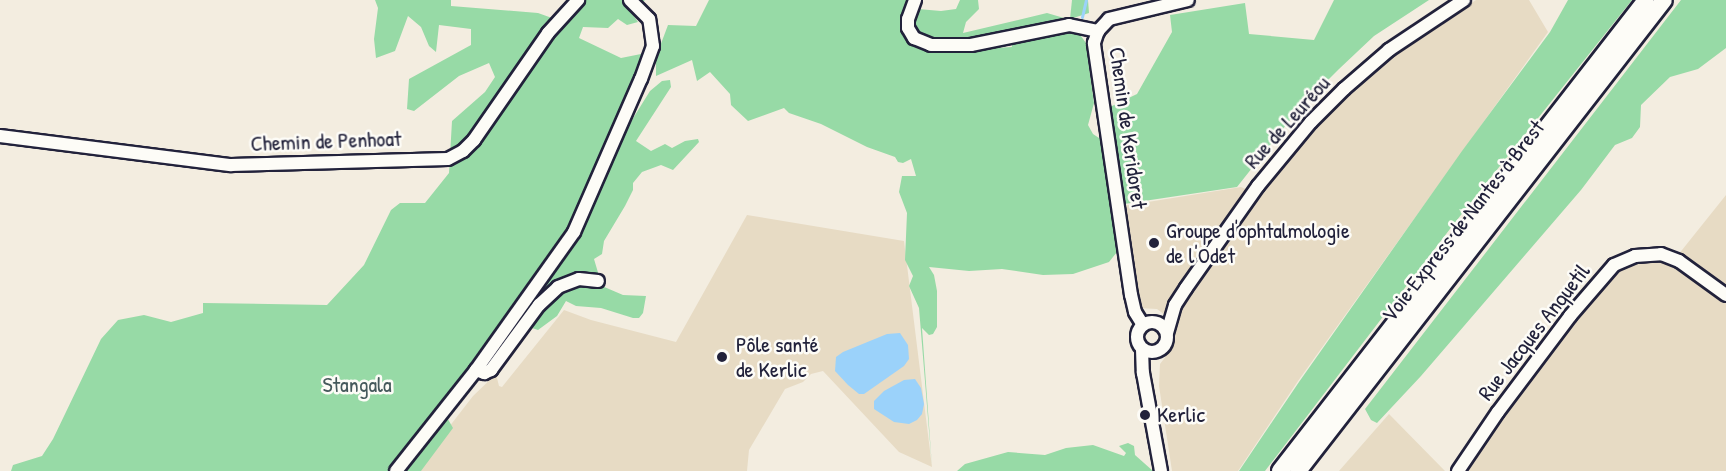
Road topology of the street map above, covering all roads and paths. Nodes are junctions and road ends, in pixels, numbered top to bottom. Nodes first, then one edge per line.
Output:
1 (578, 0) edge
2 (630, 0) edge
3 (915, 0) edge
4 (1188, 0) edge
5 (1464, 0) edge
6 (1646, 0) edge
7 (1664, 0) edge
8 (1098, 31) junction
9 (0, 136) edge
10 (598, 281) dead end
11 (1726, 295) edge
12 (1175, 304) junction
13 (1147, 324) junction
14 (1167, 333) junction
15 (1142, 349) junction
16 (1156, 352) junction
17 (476, 370) junction
18 (1146, 383) junction
19 (396, 471) edge
20 (1161, 471) edge
21 (1280, 471) edge
22 (1298, 471) edge
23 (1458, 471) edge

1 - 9 street, Chemin de Penhoat
2 - 17 street
3 - 8 street
4 - 8 street, Chemin de Keridoret
5 - 12 street, Rue de Leuréou
6 - 21 highway, Voie Express de Nantes à Brest
7 - 22 highway, Voie Express de Nantes à Brest
8 - 13 street, Chemin de Keridoret
10 - 17 street
11 - 23 street, Rue Jacques Anquetil
12 - 13 street, Rue de Leuréou
12 - 14 street, Rue de Leuréou
13 - 14 street
13 - 15 street
14 - 16 street
15 - 16 street
15 - 18 street
16 - 18 street
17 - 19 street
18 - 20 street

